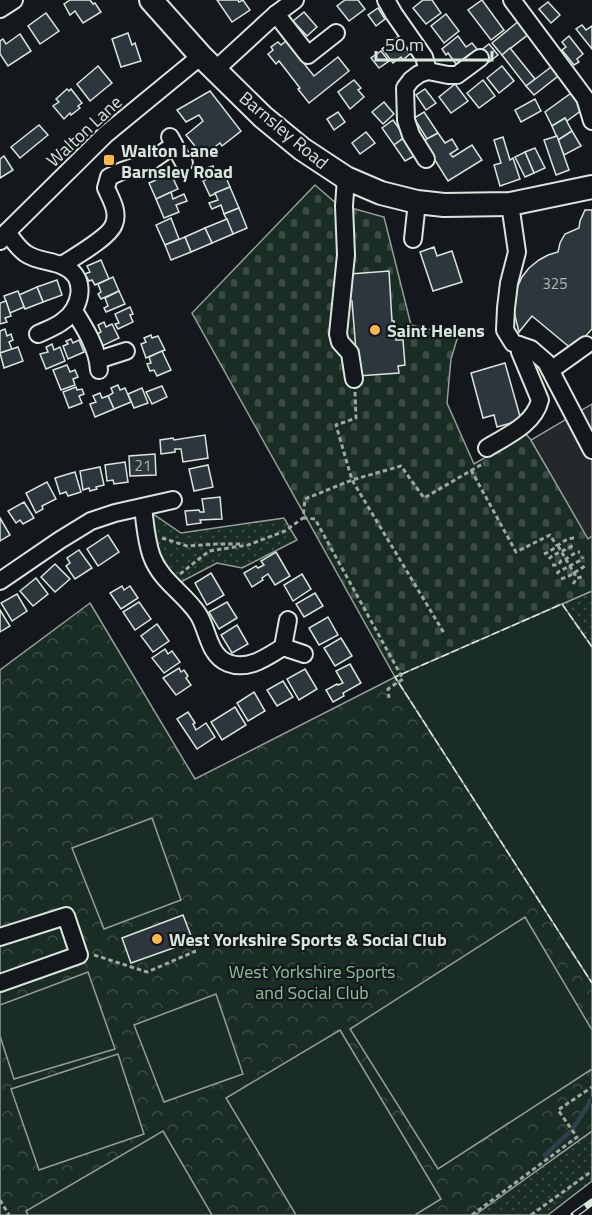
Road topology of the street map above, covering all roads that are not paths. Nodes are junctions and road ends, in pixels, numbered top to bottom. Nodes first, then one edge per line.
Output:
1 (14, 0) edge
2 (151, 0) edge
3 (386, 0) edge
4 (512, 0) edge
5 (283, 6) edge
6 (0, 9) edge
7 (336, 33) dead end
8 (480, 58) dead end
9 (208, 63) junction
10 (428, 71) junction
11 (592, 121) edge
12 (426, 159) dead end
13 (184, 163) dead end
14 (346, 178) junction
15 (592, 187) edge
16 (417, 202) junction
17 (510, 204) junction
18 (3, 236) edge
19 (413, 239) dead end
20 (62, 265) junction
21 (74, 311) junction
22 (38, 334) dead end
23 (519, 345) junction
24 (586, 345) dead end
25 (126, 351) dead end
26 (550, 370) junction
27 (354, 379) road end
28 (592, 450) edge
29 (489, 453) road end
30 (173, 500) dead end
31 (143, 507) junction
32 (0, 581) edge
33 (288, 620) dead end
34 (283, 647) junction
35 (304, 654) dead end
36 (0, 937) edge
37 (0, 983) edge

1 - 6 street
2 - 9 main road, Barnsley Road
3 - 10 street
4 - 11 street
5 - 7 street
5 - 9 street, Walton Lane
8 - 10 street
9 - 14 main road, Barnsley Road
9 - 18 street, Walton Lane
10 - 12 street
13 - 20 street
14 - 16 main road, Barnsley Road
14 - 27 street
15 - 17 main road, Barnsley Road
16 - 17 main road, Barnsley Road
16 - 19 street
17 - 23 street
18 - 20 street
20 - 21 street
21 - 22 street
21 - 25 street
23 - 26 street
23 - 29 street
24 - 26 street
26 - 28 street
30 - 31 street
31 - 32 street
31 - 34 street
33 - 34 street
34 - 35 street
36 - 37 street

